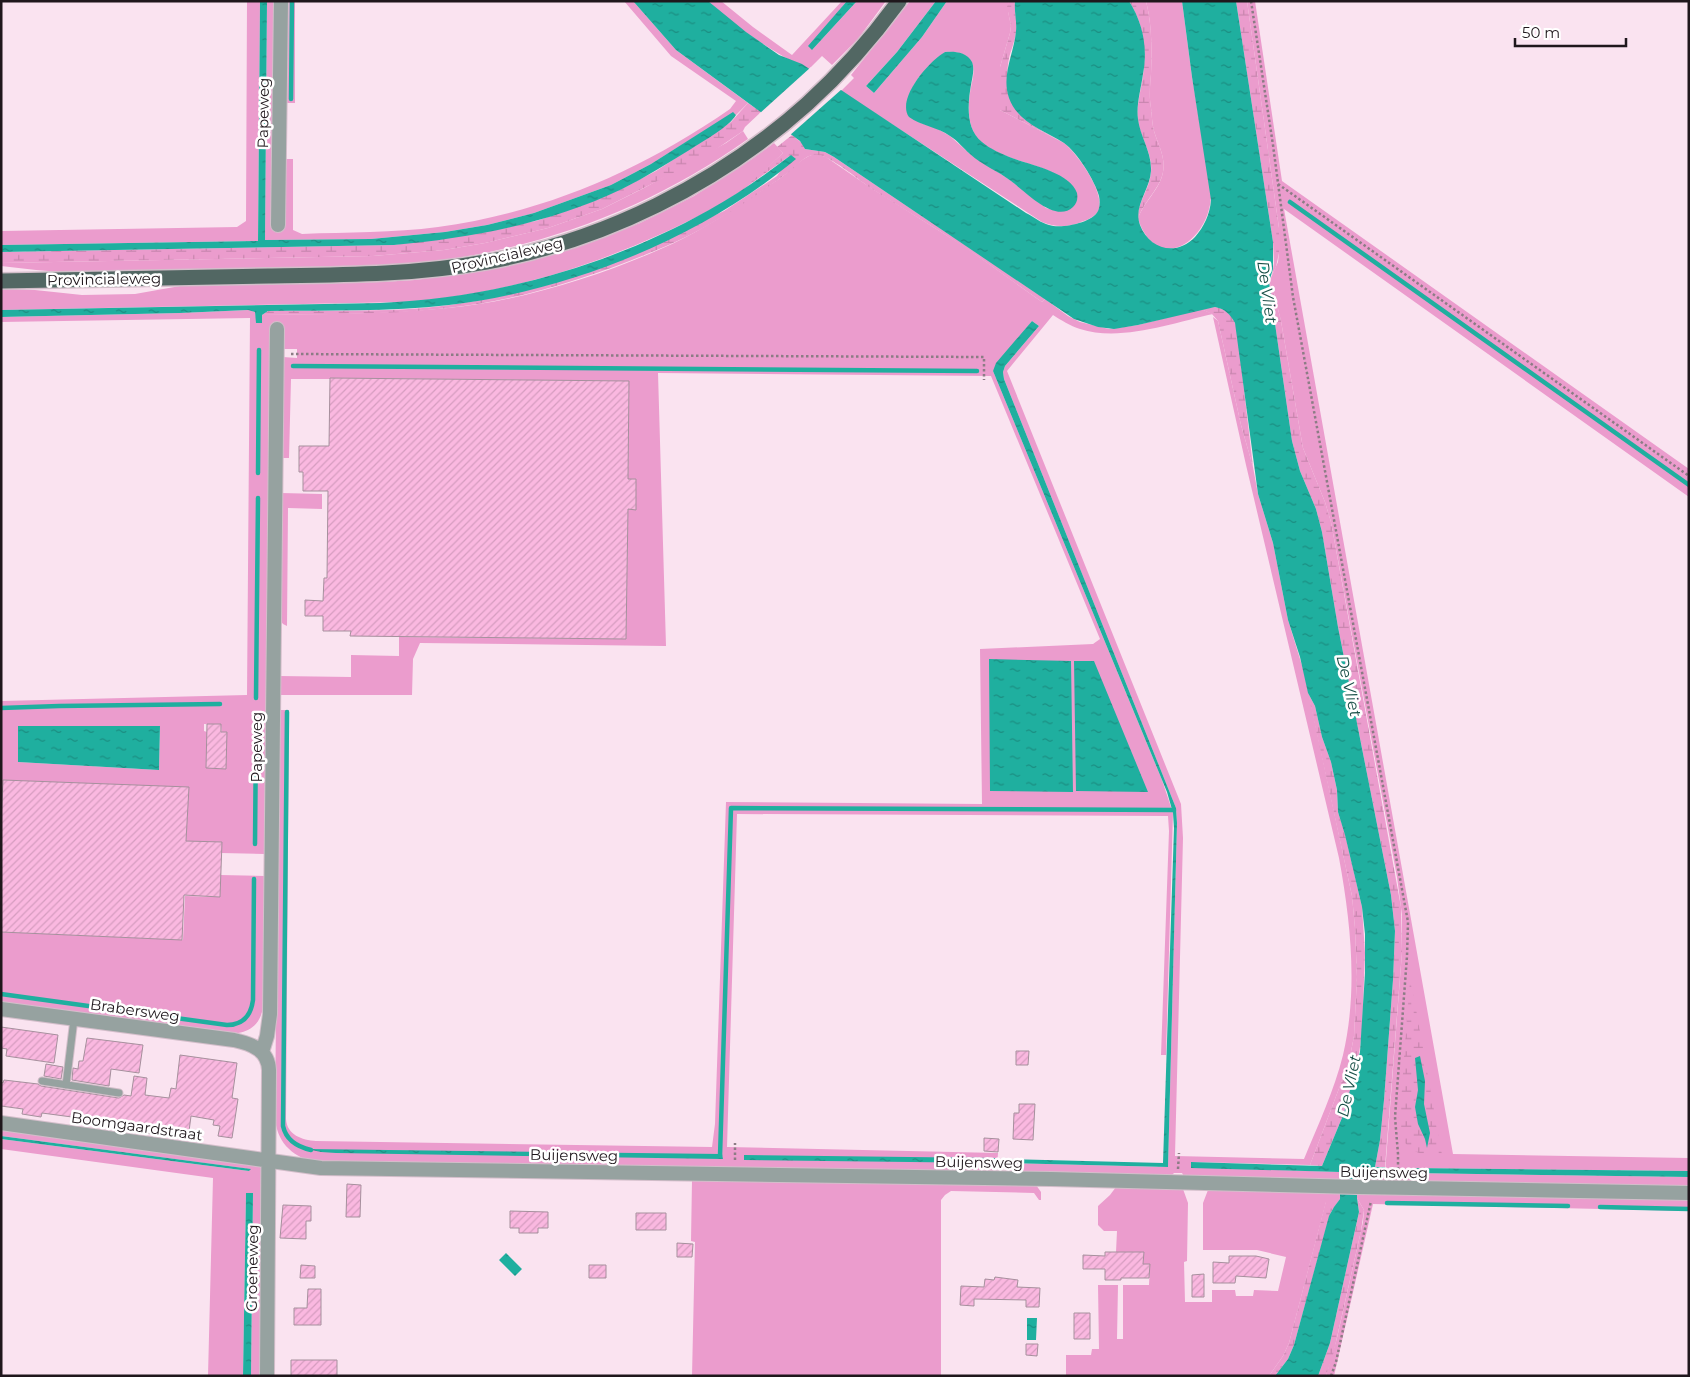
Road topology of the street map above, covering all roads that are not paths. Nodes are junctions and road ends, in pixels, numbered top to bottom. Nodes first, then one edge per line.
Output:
1 (281, 1) edge
2 (899, 1) edge
3 (278, 225) dead end
4 (1, 281) edge
5 (277, 329) dead end
6 (1, 1009) edge
7 (74, 1019) junction
8 (262, 1052) junction
9 (42, 1082) dead end
10 (66, 1085) junction
11 (119, 1093) dead end
12 (1, 1123) edge
13 (269, 1161) junction
14 (1689, 1193) edge
15 (267, 1376) edge

1 - 3 street, Papeweg
2 - 4 main road, Provincialeweg
5 - 8 street, Papeweg
6 - 7 street, Brabersweg
7 - 8 street, Brabersweg
7 - 10 lane
8 - 13 street
9 - 10 lane
10 - 11 lane
12 - 13 street, Boomgaardstraat
13 - 14 street, Buijensweg
13 - 15 street, Groeneweg

